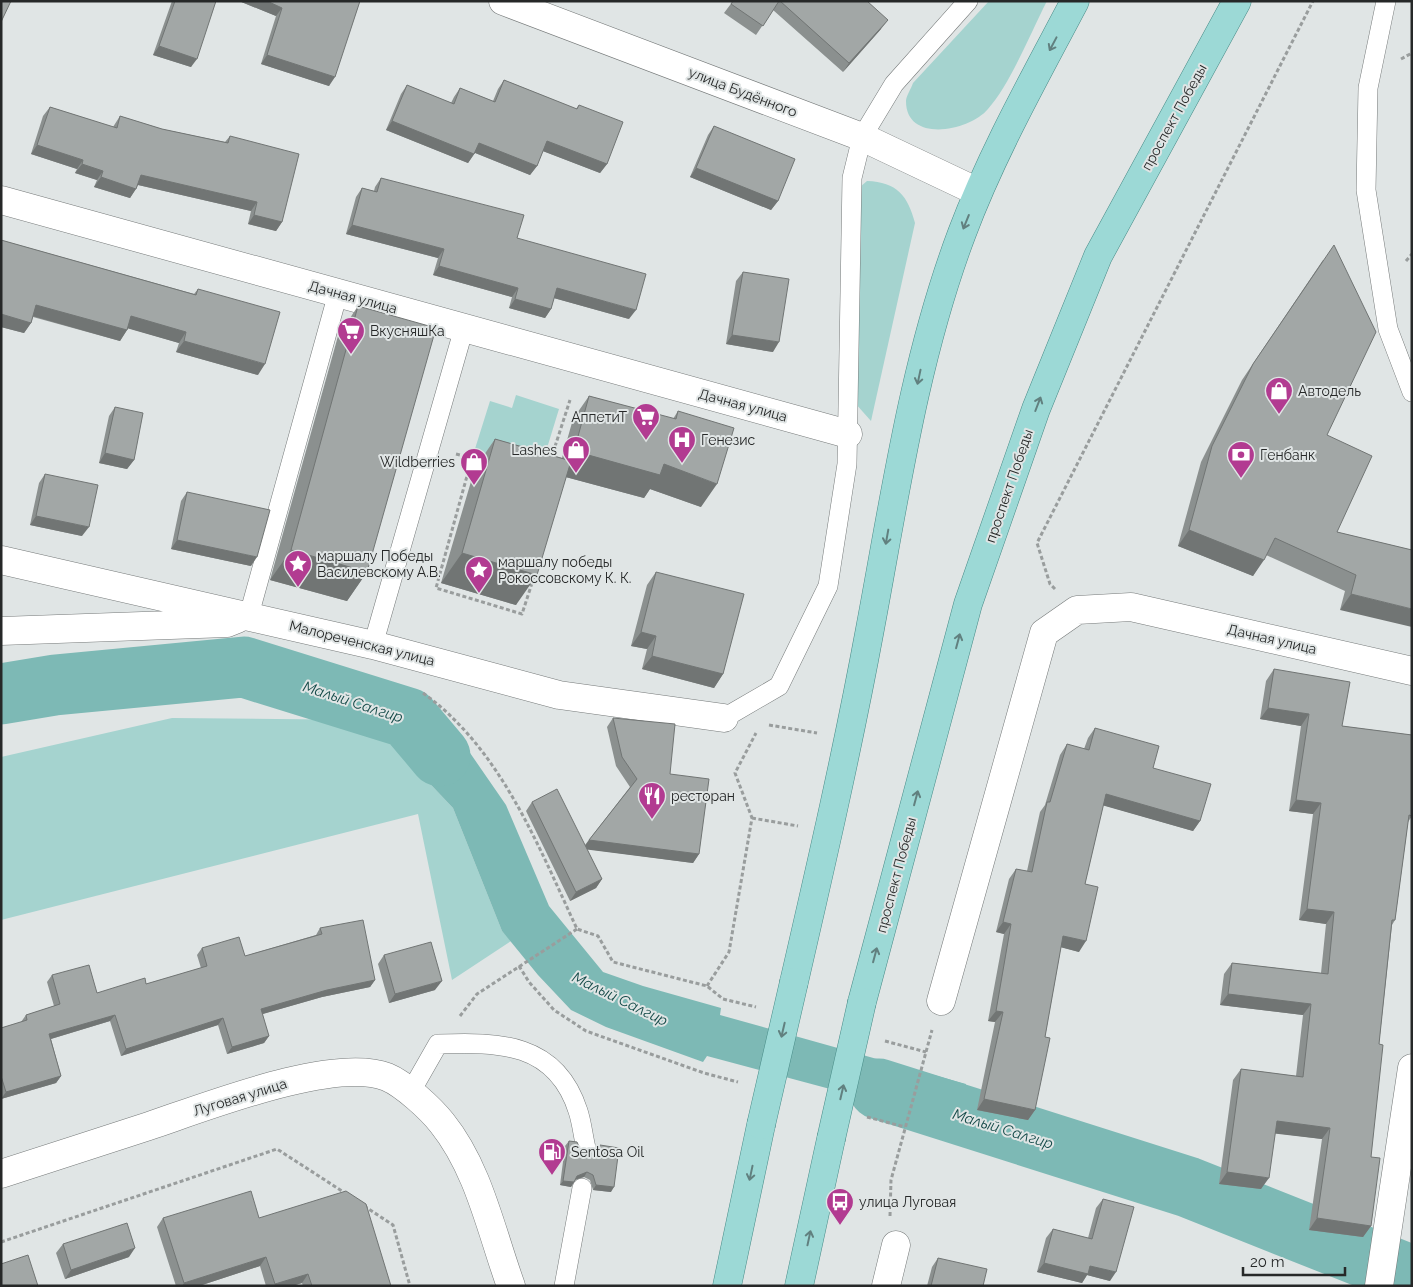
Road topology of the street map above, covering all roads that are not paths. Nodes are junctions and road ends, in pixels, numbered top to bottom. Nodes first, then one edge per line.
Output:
1 (503, 1) edge
2 (968, 1) edge
3 (1075, 1) edge
4 (1237, 1) edge
5 (1386, 1) edge
6 (862, 137) junction
7 (978, 192) junction
8 (1, 200) edge
9 (338, 293) junction
10 (464, 328) junction
11 (1412, 392) edge
12 (848, 434) junction
13 (1, 560) edge
14 (249, 615) junction
15 (1, 631) edge
16 (373, 645) junction
17 (1412, 671) edge
18 (724, 718) joint
19 (941, 1001) road end
20 (1412, 1068) edge
21 (410, 1093) junction
22 (586, 1148) dead end
23 (1, 1174) edge
24 (582, 1188) dead end
25 (893, 1234) road end
26 (511, 1286) edge
27 (564, 1286) edge
28 (727, 1286) edge
29 (798, 1286) edge
30 (886, 1286) edge
31 (1379, 1286) edge

1 - 6 street, улица Будённого
2 - 6 lane
3 -> 7 main road
29 -> 4 main road, проспект Победы, bridge
5 - 11 lane
6 - 7 street, улица Будённого
6 - 12 lane
7 -> 28 main road, bridge
8 - 9 street, Дачная улица
9 - 10 street, Дачная улица
9 - 14 lane
10 - 12 street, Дачная улица
10 - 16 lane
12 - 18 lane
13 - 14 street, Малореченская улица
14 - 15 street
14 - 16 street, Малореченская улица
16 - 18 street, Малореченская улица
17 - 19 street, Дачная улица
20 - 31 street
21 - 22 lane
21 - 23 street, Луговая улица
21 - 26 street, Луговая улица
24 - 27 lane
25 - 30 street

